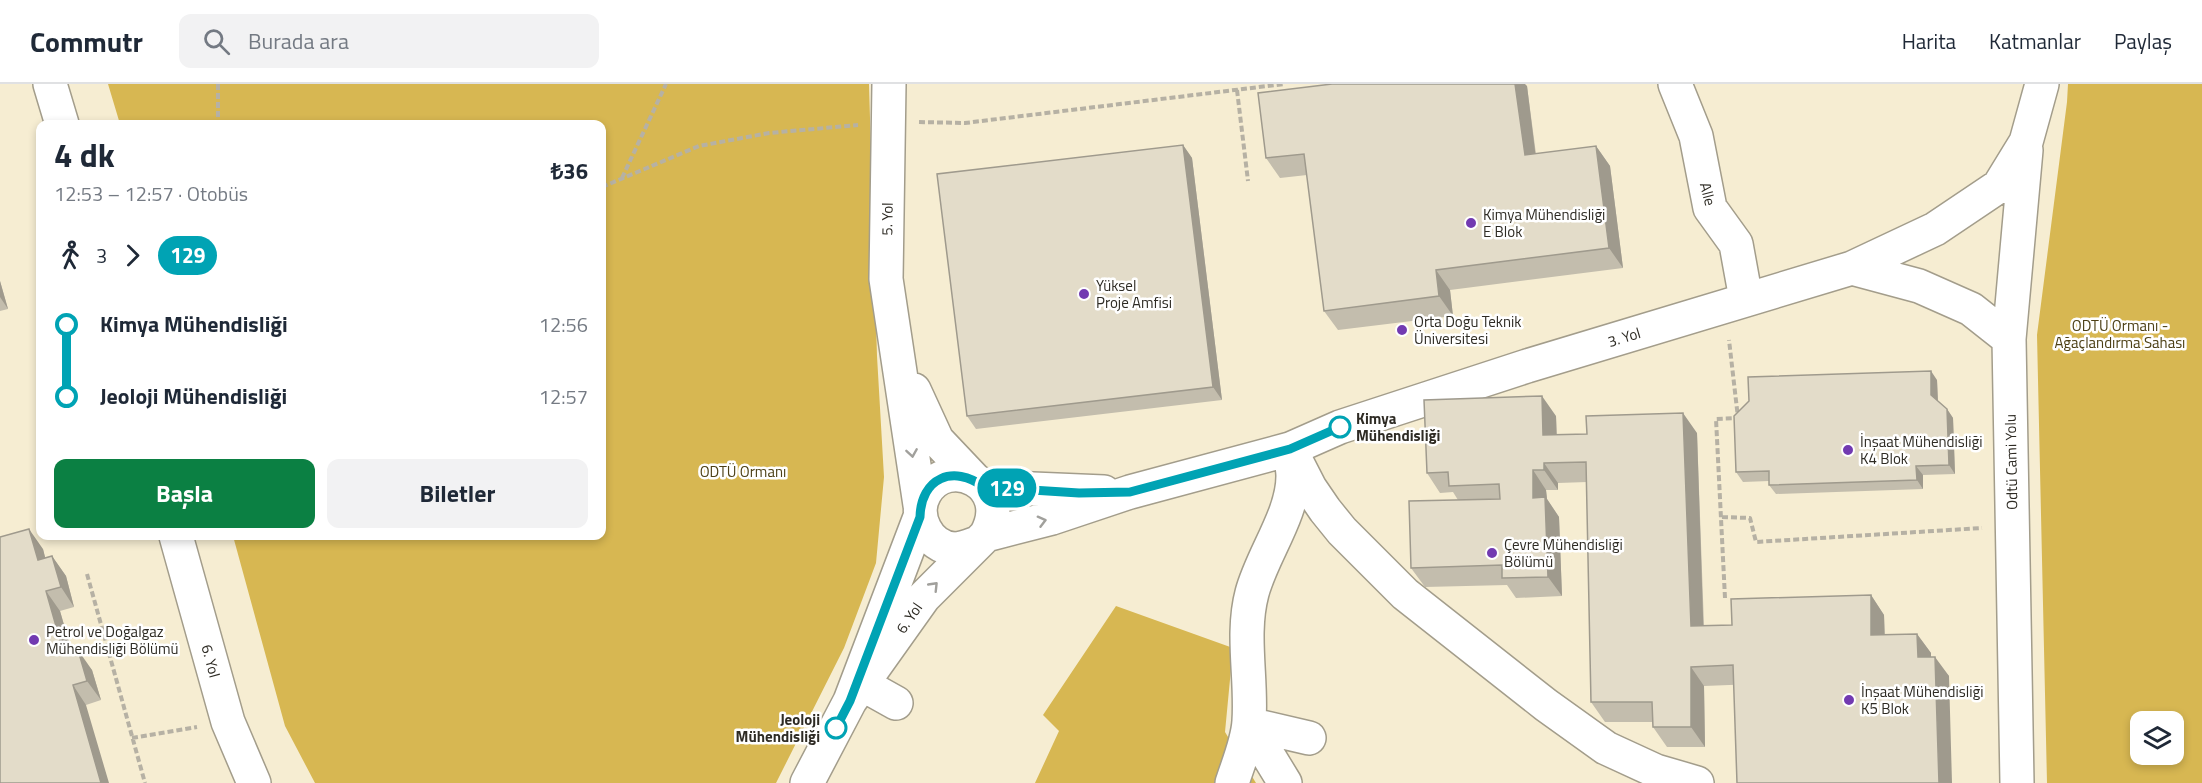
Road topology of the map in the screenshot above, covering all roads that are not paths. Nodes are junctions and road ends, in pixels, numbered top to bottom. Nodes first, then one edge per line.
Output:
1 (50, 84) edge
2 (889, 84) edge
3 (1675, 84) edge
4 (2043, 84) edge
5 (61, 120) edge
6 (2026, 142) junction
7 (1852, 268) junction
8 (1736, 303) junction
9 (2009, 339) junction
10 (897, 353) junction
11 (1290, 449) junction
12 (979, 483) junction
13 (1130, 492) junction
14 (920, 511) junction
15 (981, 539) junction
16 (177, 540) edge
17 (856, 692) junction
18 (896, 703) dead end
19 (1249, 724) junction
20 (1309, 738) dead end
21 (254, 783) edge
22 (807, 783) edge
23 (1232, 783) edge
24 (1285, 783) edge
25 (1697, 783) edge
26 (2017, 783) edge

1 - 5 street
2 - 10 street, 5. Yol
3 - 8 street, Alle
4 - 6 street, 3. Yol
6 - 7 street, 3. Yol
6 - 9 street, Odtü Cami Yolu
7 - 8 street, 3. Yol
7 - 9 street
8 - 11 street, 3. Yol
9 - 26 street, Odtü Cami Yolu
10 - 12 street, 5. Yol
10 -> 14 street, 5. Yol
11 - 13 street, 3. Yol
11 - 19 street
11 - 25 street
12 - 13 street, 3. Yol
12 - 14 street
12 - 15 street
15 -> 13 street, 3. Yol
14 - 15 street
14 - 17 street, 6. Yol
17 -> 15 street, 6. Yol
16 - 21 street, 6. Yol
17 - 18 street
17 - 22 street, 6. Yol
19 - 20 street
19 - 23 street
19 - 24 street

